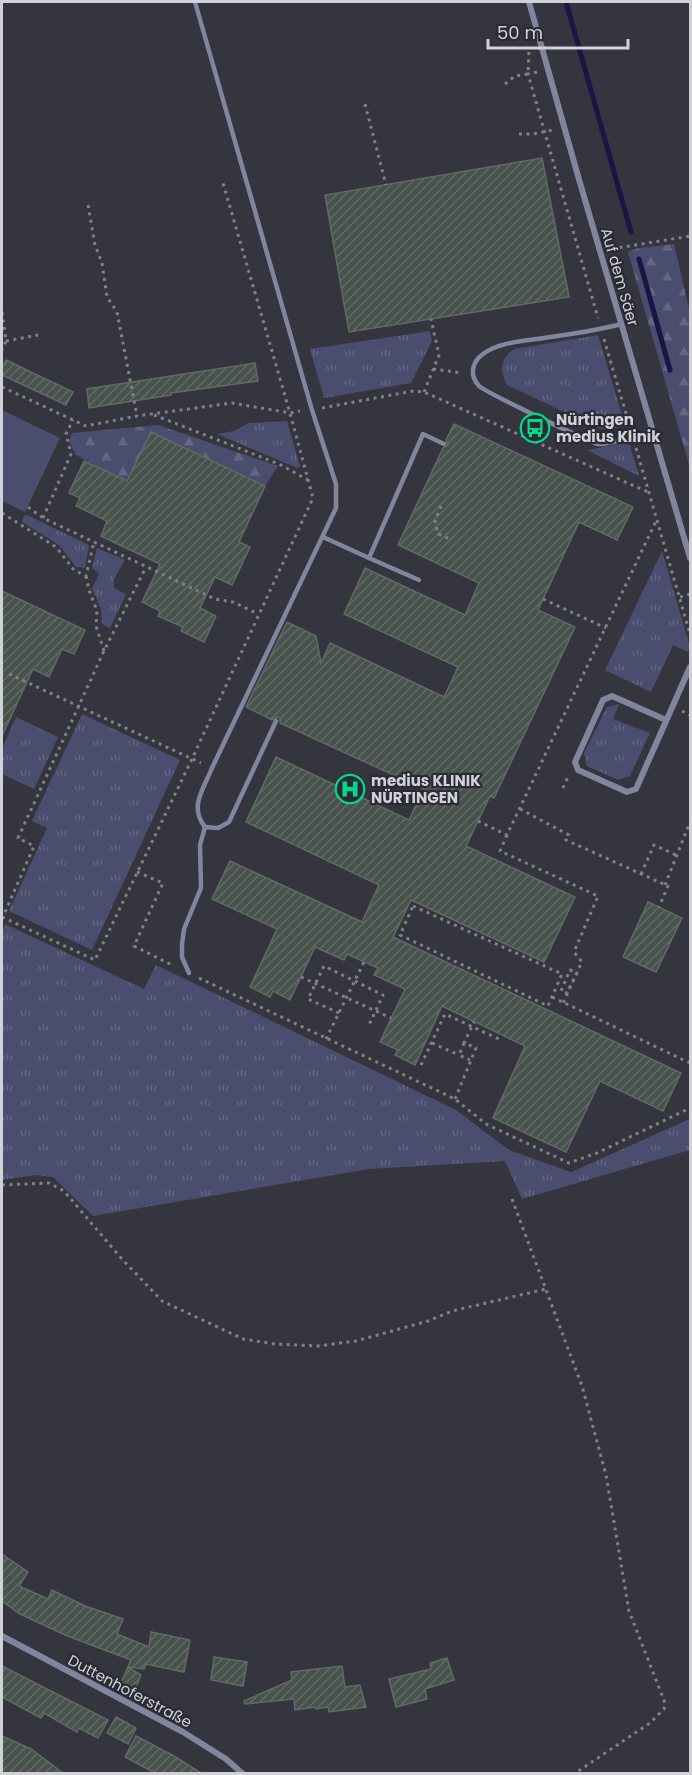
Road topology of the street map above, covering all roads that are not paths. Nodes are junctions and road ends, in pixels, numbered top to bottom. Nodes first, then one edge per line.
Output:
1 (195, 2) edge
2 (529, 2) edge
3 (621, 324) junction
4 (652, 432) junction
5 (444, 444) dead end
6 (323, 537) junction
7 (369, 558) junction
8 (690, 558) edge
9 (419, 580) dead end
10 (690, 667) edge
11 (666, 720) junction
12 (276, 722) dead end
13 (205, 827) junction
14 (189, 973) road end
15 (2, 1636) edge
16 (243, 1773) edge

1 - 6 lane
2 - 3 street, Auf dem Säer
3 - 4 street, Auf dem Säer
3 - 4 lane
4 - 8 street, Auf dem Säer
5 - 7 lane
6 - 7 lane
6 - 13 lane
7 - 9 lane
10 - 11 street
11 - 11 street
12 - 13 lane
13 - 14 lane
15 - 16 street, Duttenhoferstraße

